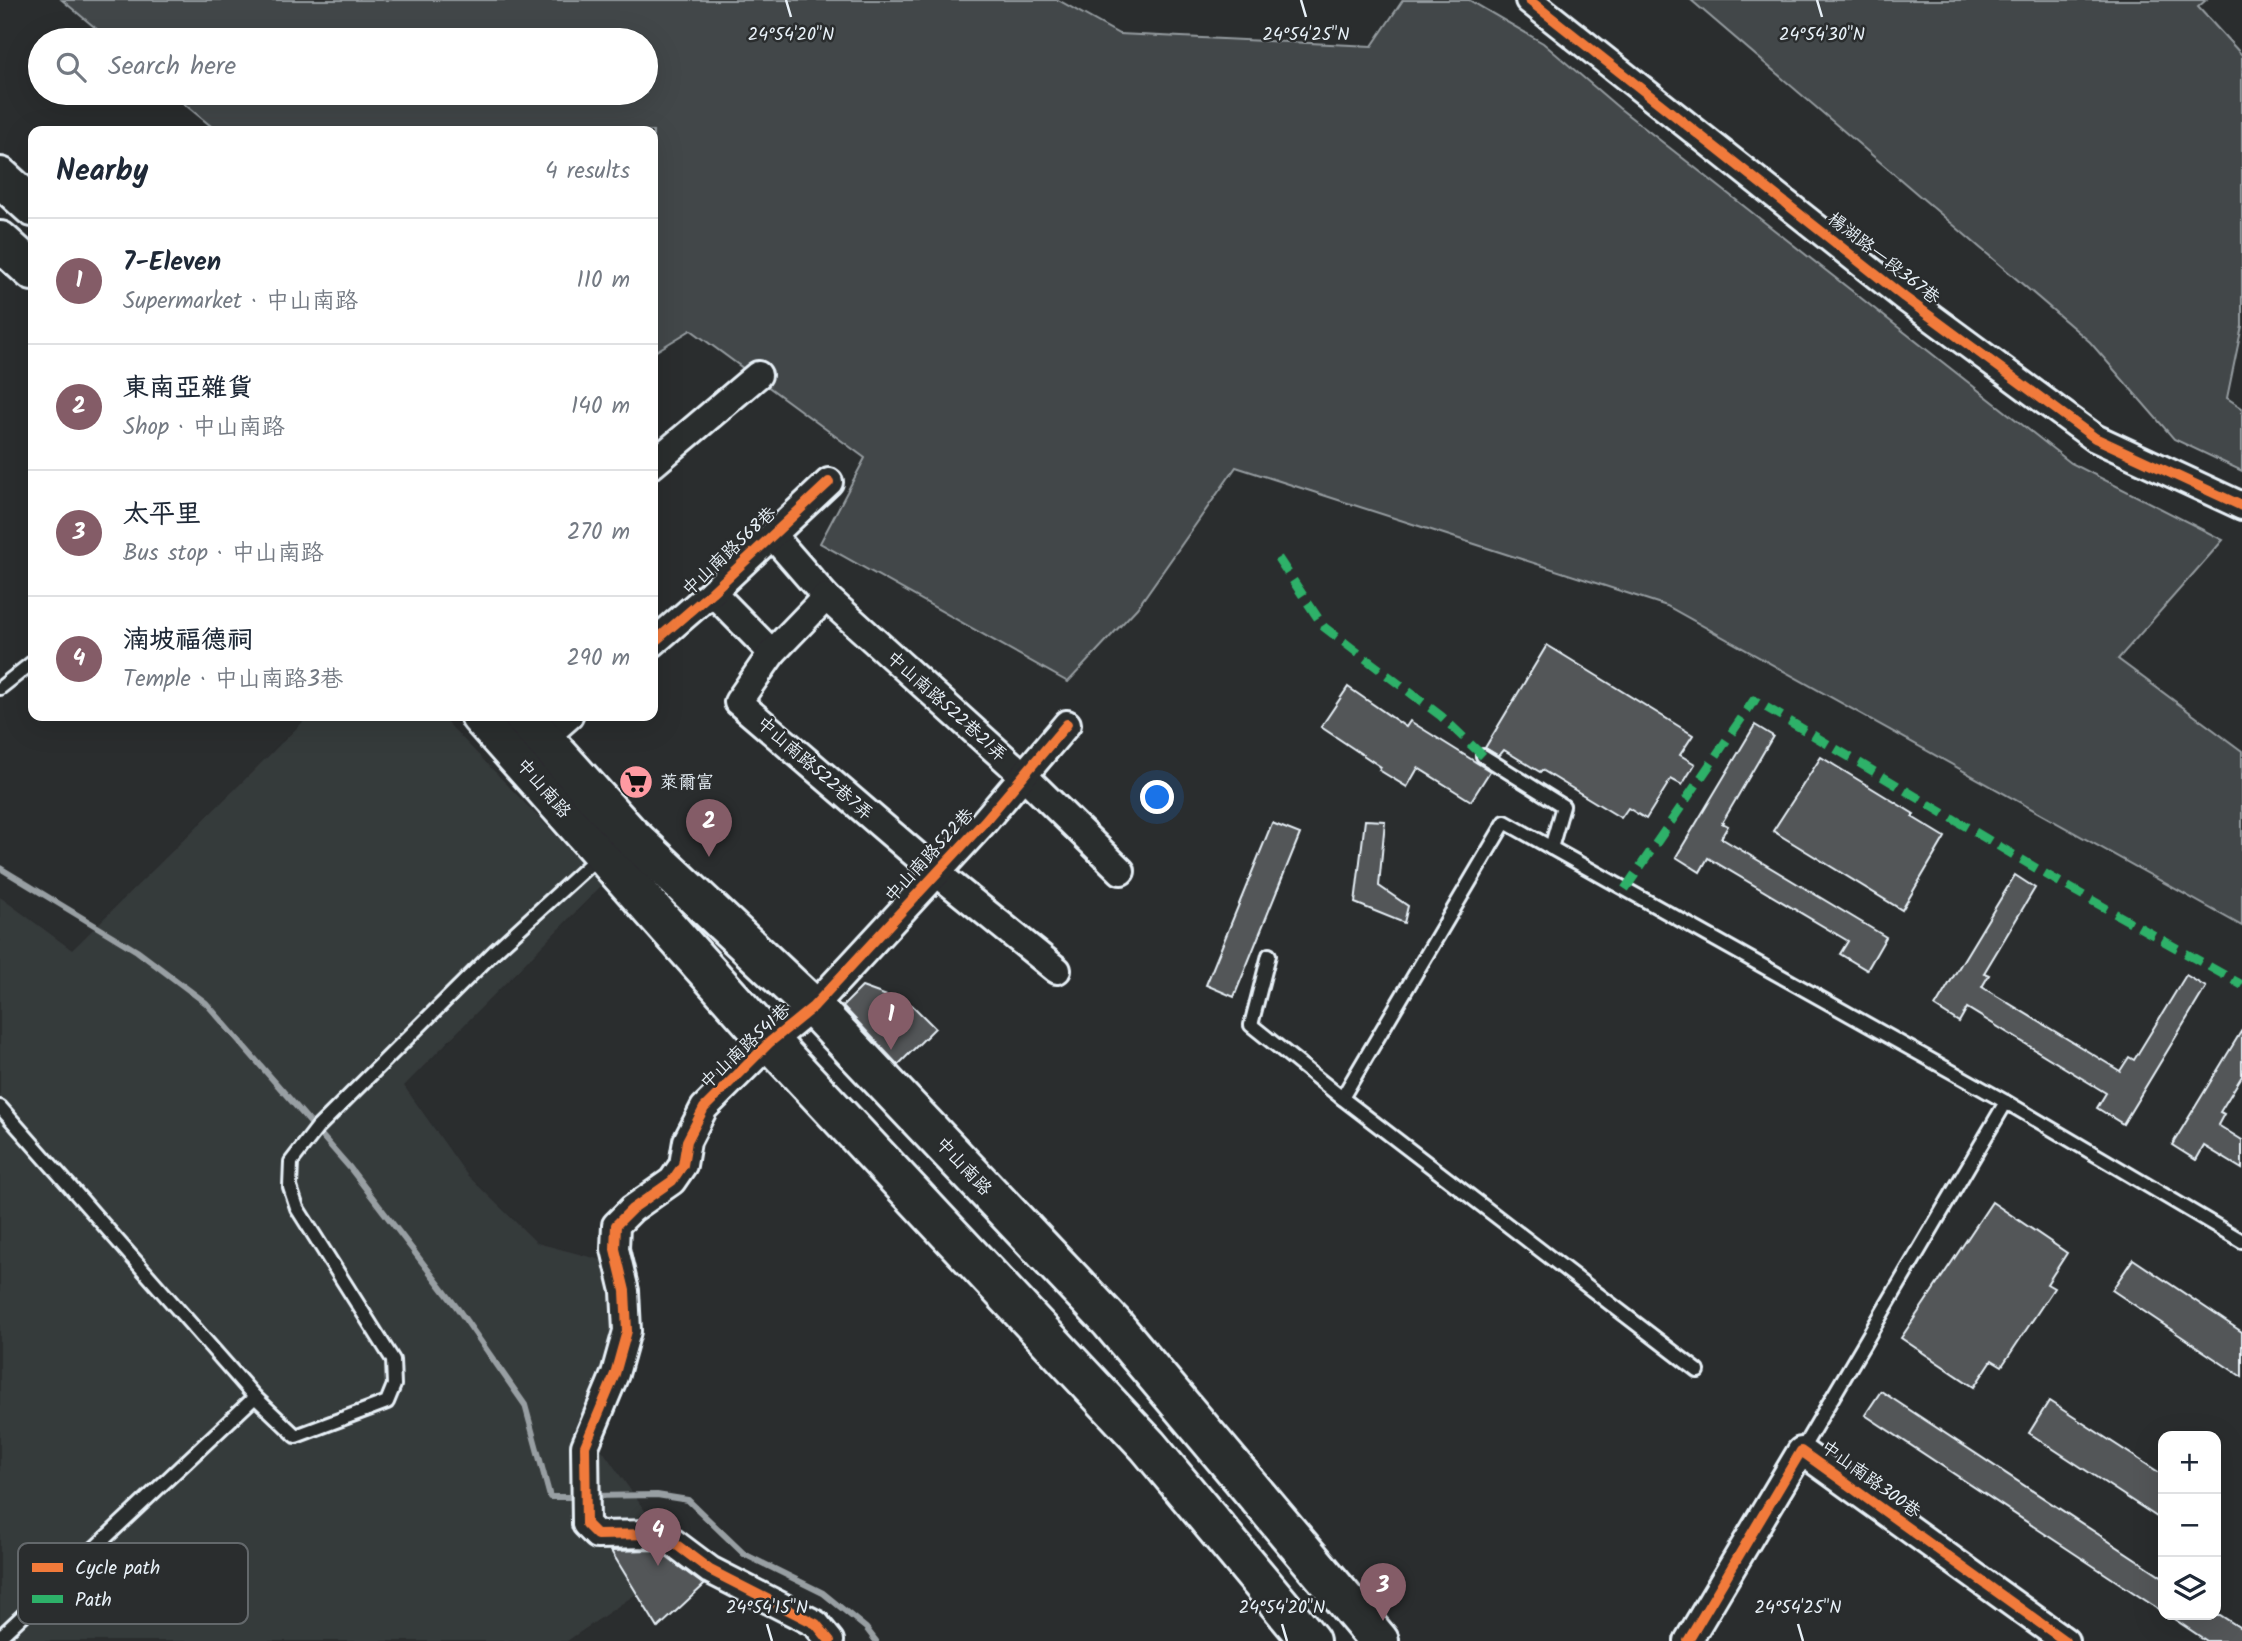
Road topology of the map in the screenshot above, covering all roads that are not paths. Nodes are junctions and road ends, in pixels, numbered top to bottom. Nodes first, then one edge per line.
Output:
1 (1529, 0) edge
2 (0, 177) edge
3 (28, 202) edge
4 (0, 241) edge
5 (28, 266) edge
6 (758, 375) dead end
7 (658, 460) edge
8 (829, 482) dead end
9 (2242, 506) edge
10 (772, 535) junction
11 (712, 592) junction
12 (826, 597) junction
13 (658, 639) edge
14 (772, 653) junction
15 (28, 667) edge
16 (0, 688) edge
17 (485, 721) edge
18 (545, 723) edge
19 (1067, 724) dead end
20 (1483, 757) dead end
21 (1023, 775) junction
22 (614, 843) junction
23 (1551, 848) junction
24 (1121, 871) dead end
25 (937, 873) junction
26 (1269, 955) dead end
27 (1057, 970) dead end
28 (813, 1007) junction
29 (770, 1042) junction
30 (1342, 1098) junction
31 (2006, 1102) junction
32 (0, 1107) edge
33 (2242, 1241) edge
34 (1698, 1371) dead end
35 (255, 1397) junction
36 (1801, 1451) junction
37 (100, 1543) edge
38 (18, 1620) edge
39 (2048, 1636) edge
40 (0, 1637) edge
41 (830, 1641) edge
42 (1310, 1641) edge
43 (1379, 1641) edge
44 (1688, 1641) edge

1 - 9 street, 楊湖路一段367巷
2 - 3 main road
4 - 5 main road
6 - 7 street
8 - 10 street, 中山南路568巷
10 - 11 street, 中山南路568巷
10 - 12 street, 中山南路522巷21弄
11 - 13 street, 中山南路568巷
11 - 14 street
12 - 14 street
12 - 21 street, 中山南路522巷21弄
14 - 25 street, 中山南路522巷7弄
15 - 16 lane
17 - 22 main road, 中山南路
18 - 22 main road, 中山南路
19 - 21 street, 中山南路522巷
20 - 23 lane
21 - 24 street, 中山南路522巷21弄
21 - 25 street, 中山南路522巷
22 - 28 main road, 中山南路
22 - 29 main road, 中山南路
22 - 35 lane
23 - 30 lane
23 - 31 lane
25 - 27 street
25 - 28 street, 中山南路522巷
26 - 30 lane
28 - 29 street, 中山南路541巷
28 - 43 main road, 中山南路
29 - 41 street, 中山南路541巷
29 - 42 main road, 中山南路
30 - 34 lane
31 - 33 lane
31 - 36 lane
32 - 35 lane
35 - 37 lane
36 - 39 street, 中山南路300巷
36 - 44 street, 中山南路300巷
38 - 40 lane

